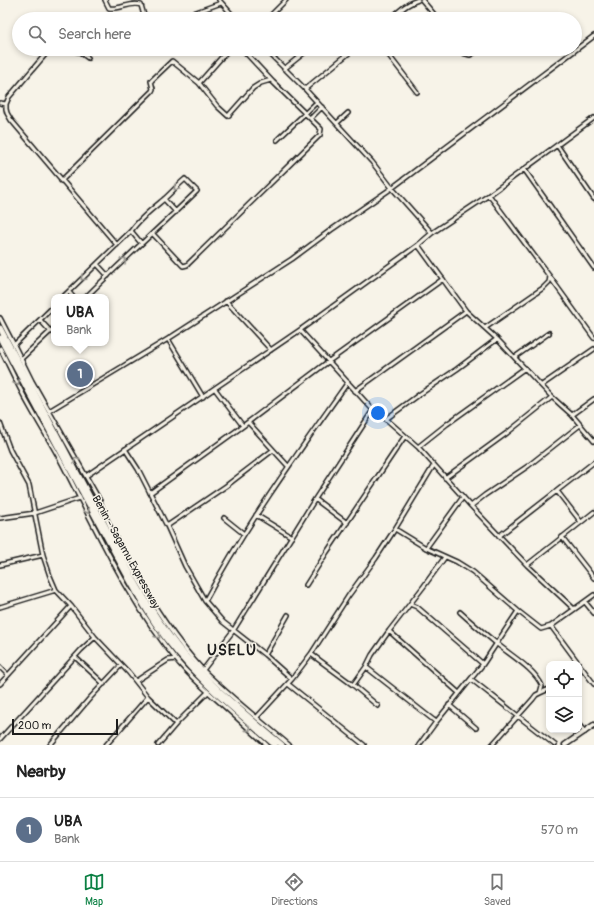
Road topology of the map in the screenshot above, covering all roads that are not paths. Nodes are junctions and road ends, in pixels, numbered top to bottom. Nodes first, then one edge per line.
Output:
1 (105, 0) edge
2 (286, 0) edge
3 (418, 0) edge
4 (422, 0) edge
5 (220, 2) edge
6 (143, 12) edge
7 (195, 12) edge
8 (229, 12) edge
9 (274, 12) edge
10 (398, 12) edge
11 (432, 12) edge
12 (594, 36) edge
13 (582, 45) edge
14 (44, 56) edge
15 (85, 56) edge
16 (223, 56) edge
17 (249, 56) edge
18 (272, 56) edge
19 (300, 56) edge
20 (344, 56) edge
21 (389, 56) edge
22 (567, 56) edge
23 (88, 58) dead end
24 (284, 68) junction
25 (271, 80) junction
26 (199, 83) junction
27 (305, 89) junction
28 (417, 92) dead end
29 (317, 102) junction
30 (0, 103) edge
31 (6, 104) junction
32 (322, 107) junction
33 (306, 113) junction
34 (348, 113) dead end
35 (310, 118) junction
36 (594, 118) edge
37 (337, 123) junction
38 (277, 140) dead end
39 (557, 145) junction
40 (524, 169) junction
41 (62, 181) junction
42 (392, 188) junction
43 (489, 195) junction
44 (164, 199) junction
45 (594, 199) edge
46 (176, 212) junction
47 (131, 231) junction
48 (432, 233) junction
49 (153, 234) junction
50 (142, 243) junction
51 (117, 245) junction
52 (418, 245) junction
53 (98, 264) junction
54 (594, 268) edge
55 (108, 276) junction
56 (443, 279) junction
57 (550, 280) junction
58 (69, 292) joint
59 (67, 294) edge
60 (89, 294) edge
61 (226, 301) junction
62 (51, 309) edge
63 (466, 311) junction
64 (0, 318) edge
65 (40, 320) junction
66 (0, 328) edge
67 (485, 328) junction
68 (300, 330) junction
69 (50, 332) joint
70 (549, 333) dead end
71 (0, 338) edge
72 (497, 338) junction
73 (594, 338) edge
74 (168, 339) junction
75 (13, 346) junction
76 (0, 348) edge
77 (594, 349) edge
78 (271, 350) junction
79 (515, 357) junction
80 (20, 360) junction
81 (329, 361) junction
82 (525, 368) junction
83 (348, 382) junction
84 (542, 385) junction
85 (215, 389) junction
86 (355, 391) junction
87 (203, 397) junction
88 (552, 397) junction
89 (594, 399) edge
90 (49, 410) junction
91 (373, 410) junction
92 (572, 415) junction
93 (386, 419) junction
94 (248, 422) junction
95 (0, 423) edge
96 (580, 425) junction
97 (243, 426) junction
98 (405, 436) junction
99 (594, 441) edge
100 (418, 447) junction
101 (125, 449) junction
102 (273, 450) junction
103 (594, 462) edge
104 (434, 465) junction
105 (288, 466) junction
106 (86, 476) junction
107 (445, 478) junction
108 (557, 491) junction
109 (150, 494) junction
110 (463, 497) junction
111 (80, 498) junction
112 (315, 499) junction
113 (471, 506) junction
114 (594, 512) edge
115 (35, 513) junction
116 (256, 515) junction
117 (0, 518) edge
118 (224, 518) dead end
119 (581, 522) junction
120 (347, 523) junction
121 (167, 526) junction
122 (396, 530) junction
123 (244, 534) junction
124 (499, 536) junction
125 (292, 537) junction
126 (562, 537) junction
127 (103, 538) junction
128 (426, 548) junction
129 (43, 555) junction
130 (445, 557) junction
131 (0, 565) edge
132 (527, 565) junction
133 (594, 578) edge
134 (306, 585) dead end
135 (56, 590) junction
136 (594, 595) edge
137 (205, 601) junction
138 (585, 602) junction
139 (410, 604) junction
140 (71, 606) junction
141 (0, 607) edge
142 (574, 609) junction
143 (518, 611) junction
144 (460, 612) dead end
145 (594, 613) edge
146 (288, 615) dead end
147 (551, 626) junction
148 (233, 631) junction
149 (389, 631) junction
150 (95, 637) junction
151 (496, 644) junction
152 (311, 654) junction
153 (265, 655) junction
154 (75, 657) junction
155 (176, 659) junction
156 (576, 661) edge
157 (483, 664) junction
158 (122, 665) junction
159 (0, 667) edge
160 (366, 667) junction
161 (203, 670) junction
162 (582, 670) edge
163 (8, 676) junction
164 (292, 679) junction
165 (471, 679) junction
166 (136, 681) junction
167 (0, 684) edge
168 (104, 684) junction
169 (288, 684) junction
170 (594, 684) edge
171 (353, 685) junction
172 (546, 690) edge
173 (208, 692) junction
174 (459, 693) junction
175 (540, 693) junction
176 (148, 696) junction
177 (449, 705) junction
178 (378, 706) dead end
179 (518, 716) junction
180 (257, 717) junction
181 (436, 722) junction
182 (176, 724) junction
183 (594, 725) edge
184 (476, 728) dead end
185 (582, 729) edge
186 (584, 732) junction
187 (0, 739) edge
188 (50, 745) edge
189 (106, 745) edge
190 (158, 745) edge
191 (267, 745) edge
192 (275, 745) edge
193 (282, 745) edge
194 (290, 745) edge
195 (364, 745) edge
196 (419, 745) edge
197 (492, 745) edge
198 (555, 745) edge
199 (565, 745) edge

1 - 6 street
2 - 9 street
3 - 10 street
4 - 11 street
5 - 7 street
5 - 8 street
12 - 13 street
14 - 31 street
15 - 23 street
16 - 26 street
17 - 25 street
18 - 24 street
19 - 24 street
20 - 27 street
21 - 28 street
22 - 42 street
24 - 27 street
25 - 26 street
25 - 33 street
26 - 41 street
27 - 29 street
29 - 32 street
29 - 33 street
30 - 31 street
31 - 41 street
32 - 35 street
32 - 37 street
33 - 35 street
33 - 38 street
34 - 37 street
35 - 49 street
36 - 39 street
37 - 42 street
39 - 40 street
39 - 45 street
40 - 43 street
40 - 54 street
41 - 51 street
42 - 48 street
42 - 61 street
43 - 48 street
43 - 57 street
44 - 46 street
46 -> 44 street
44 - 47 street
46 - 49 street
47 - 50 street
47 - 51 street
48 - 52 street
49 - 50 street
55 -> 50 street
51 - 53 street
52 - 56 street
52 - 68 street
53 - 55 street
53 -> 58 street
55 - 60 street
56 - 63 street
56 - 81 street
57 - 67 street
57 - 73 street
58 - 59 street
61 - 74 street
61 - 78 street
62 - 65 street
63 - 67 street
63 - 86 street
64 - 75 street
65 - 69 street
65 - 75 street
66 - 75 highway
67 - 72 street
68 - 78 street
68 - 81 street
69 - 80 street
70 - 79 street
71 - 127 highway, Benin - Sagamu Expressway
72 - 79 street
72 - 93 street
74 - 87 street
74 - 90 street
75 - 80 highway
76 -> 111 street
77 - 84 street
78 - 85 street
79 - 82 street
80 - 90 street
80 - 193 highway
81 - 83 street
81 - 94 street
82 - 84 street
82 - 100 street
83 - 86 street
83 - 105 street
84 - 88 street
85 - 87 street
85 - 97 street
86 - 91 street
87 - 101 street
88 - 92 street
88 - 107 street
89 - 92 street
106 -> 90 street
91 - 93 street
91 - 112 street
92 - 96 street
93 - 98 street
94 - 97 street
94 - 102 street
95 - 115 street
96 - 99 street
96 - 113 street
97 - 109 street
98 - 100 street
98 - 120 street
100 - 104 street
101 - 106 street
101 - 109 street
102 - 105 street
102 - 121 street
103 - 108 street
104 - 107 street
104 - 122 street
105 - 116 street
106 - 161 street
107 - 110 street
108 - 119 street
108 - 124 street
109 - 121 street
110 - 113 street
110 - 128 street
111 - 115 street
111 -> 127 street
112 - 120 street
112 - 125 street
113 - 124 street
114 - 119 street
115 - 117 street
115 - 129 street
116 - 123 street
116 - 125 street
118 - 123 street
119 - 126 street
120 - 134 street
121 - 137 street
122 - 128 street
122 - 152 street
123 - 137 street
124 - 132 street
125 - 148 street
126 - 132 street
126 - 133 street
127 -> 155 street
127 - 192 highway, Benin - Sagamu Expressway
128 - 130 street
129 - 131 street
129 - 135 street
130 - 139 street
130 - 143 street
132 - 142 street
135 - 140 street
135 - 141 street
136 - 138 street
137 - 148 street
138 - 142 street
138 - 145 street
139 - 149 street
139 - 157 street
140 - 150 street
140 - 163 street
142 - 147 street
143 - 147 street
143 - 151 street
144 - 151 street
146 - 153 street
147 - 156 street
148 - 153 street
148 - 161 street
149 - 160 street
149 - 174 street
150 - 154 street
150 - 158 street
151 - 157 street
151 - 175 street
152 - 164 street
152 - 171 street
153 - 164 street
154 - 168 street
154 - 187 street
155 - 166 street
155 - 173 street
157 - 165 street
158 - 166 street
158 - 168 street
159 - 163 street
160 - 171 street
160 - 181 street
161 - 180 street
162 - 170 street
163 - 167 street
164 - 169 street
165 - 174 street
165 - 179 street
166 - 176 street
168 - 188 street
169 - 180 street
169 - 195 street
171 - 178 street
172 - 175 street
173 - 182 street
173 -> 191 street
174 - 177 street
175 - 179 street
176 - 182 street
176 - 189 street
177 - 181 street
177 - 184 street
179 - 197 street
179 - 198 street
180 - 194 street
181 - 196 street
182 - 190 street
183 - 186 street
185 - 186 street
186 - 199 street

